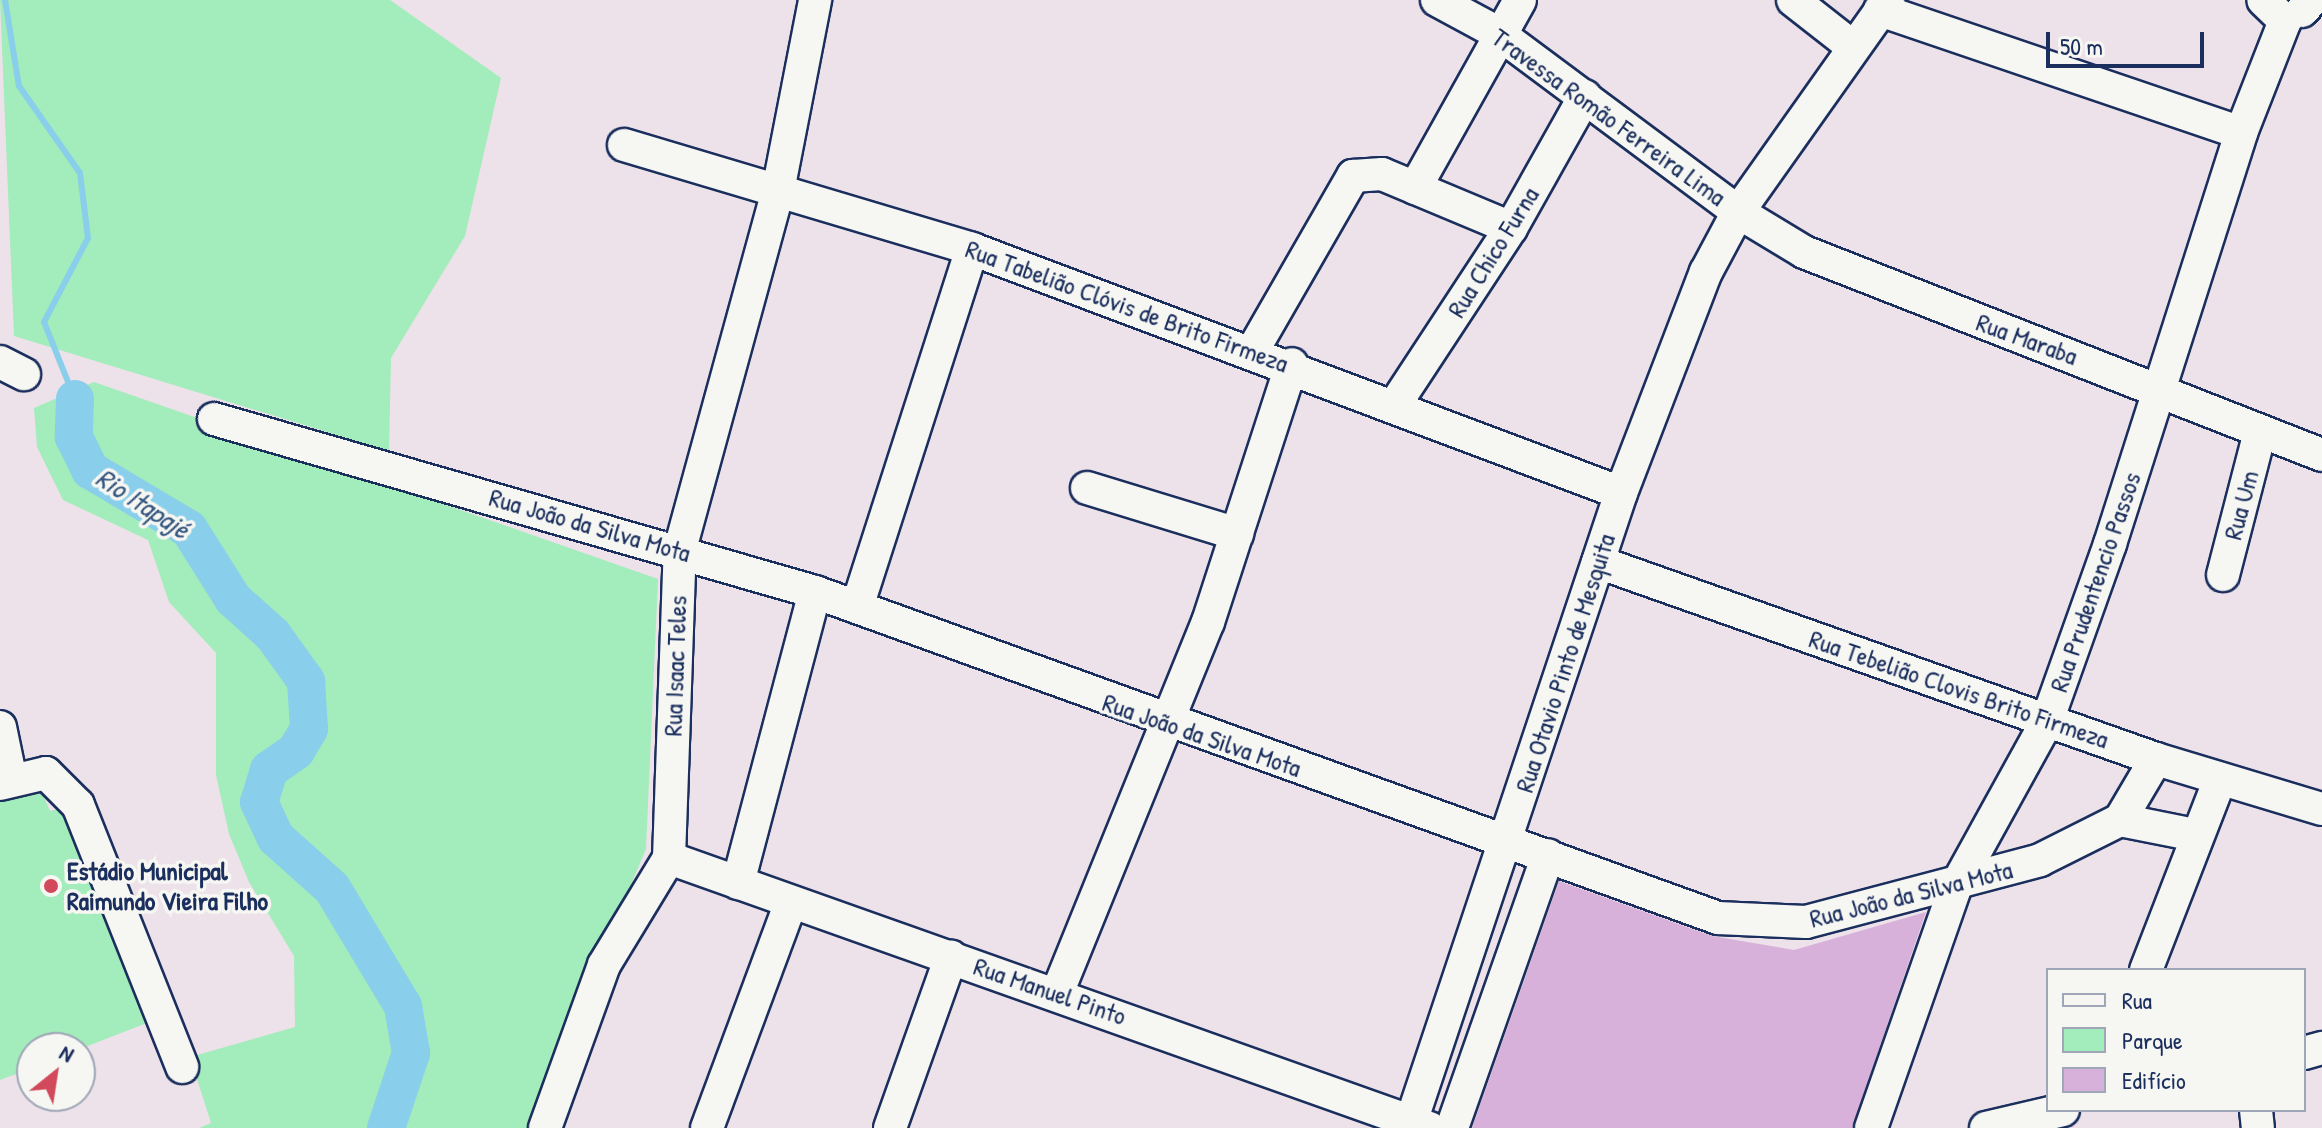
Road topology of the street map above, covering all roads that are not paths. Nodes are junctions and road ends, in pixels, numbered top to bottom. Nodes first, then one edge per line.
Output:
1 (815, 0) edge
2 (1437, 0) edge
3 (1520, 0) edge
4 (1793, 0) edge
5 (1884, 5) edge
6 (2291, 8) edge
7 (1498, 33) junction
8 (1853, 47) junction
9 (1585, 96) junction
10 (2241, 133) junction
11 (624, 145) dead end
12 (1415, 188) junction
13 (778, 191) junction
14 (1738, 212) junction
15 (1511, 228) junction
16 (972, 249) junction
17 (1253, 350) junction
18 (1292, 364) junction
19 (2160, 386) junction
20 (1394, 406) junction
21 (214, 419) dead end
22 (2259, 436) junction
23 (2322, 455) edge
24 (1087, 488) dead end
25 (1621, 493) junction
26 (1237, 534) junction
27 (680, 549) junction
28 (1598, 562) junction
29 (2223, 575) dead end
30 (815, 592) junction
31 (857, 607) junction
32 (2047, 721) junction
33 (1165, 724) junction
34 (0, 727) edge
35 (2156, 759) junction
36 (2220, 779) junction
37 (6, 782) edge
38 (2322, 809) edge
39 (2120, 820) junction
40 (2195, 835) junction
41 (1506, 839) junction
42 (1548, 855) junction
43 (669, 858) junction
44 (738, 883) junction
45 (1955, 888) junction
46 (791, 902) junction
47 (951, 957) junction
48 (2147, 968) edge
49 (1058, 991) junction
50 (182, 1067) dead end
51 (2054, 1112) edge
52 (1420, 1125) edge
53 (545, 1128) edge
54 (707, 1128) edge
55 (890, 1128) edge
56 (1452, 1128) edge
57 (1871, 1128) edge
58 (1986, 1128) edge

1 - 13 street, Rua Isaac Teles
2 - 7 street, Travessa Romão Ferreira Lima
3 - 7 street
4 - 8 street
5 - 8 street, Rua Otavio Pinto de Mesquita
5 - 10 street
6 - 10 street, Rua Prudentencio Passos
7 - 9 street, Travessa Romão Ferreira Lima
7 - 12 street
8 - 14 street, Rua Otavio Pinto de Mesquita
9 - 14 street, Travessa Romão Ferreira Lima
9 - 15 street, Rua Chico Furna
10 - 19 street, Rua Prudentencio Passos
11 - 13 street, Rua Tabelião Clóvis de Brito Firmeza
12 - 15 street
12 - 17 street
13 - 16 street, Rua Tabelião Clóvis de Brito Firmeza
13 - 27 street, Rua Isaac Teles
14 - 19 street, Rua Maraba
14 - 25 street, Rua Otavio Pinto de Mesquita
15 - 20 street, Rua Chico Furna
16 - 17 street, Rua Tabelião Clóvis de Brito Firmeza
16 - 31 street
17 - 18 street, Rua Tabelião Clóvis de Brito Firmeza
18 - 20 street, Rua Tabelião Clóvis de Brito Firmeza
18 - 26 street
19 - 22 street, Rua Maraba
19 - 32 street, Rua Prudentencio Passos
20 - 25 street, Rua Tabelião Clóvis de Brito Firmeza
21 - 27 street, Rua João da Silva Mota
22 - 23 street, Rua Maraba
22 - 29 street, Rua Um
24 - 26 street
25 - 28 street, Rua Otavio Pinto de Mesquita
26 - 33 street
27 - 30 street, Rua João da Silva Mota
27 - 43 street, Rua Isaac Teles
28 - 32 street, Rua Tebelião Clovis Brito Firmeza
28 - 41 street, Rua Otavio Pinto de Mesquita
30 - 31 street, Rua João da Silva Mota
30 - 44 street
31 - 33 street, Rua João da Silva Mota
32 - 35 street, Rua Tebelião Clovis Brito Firmeza
32 - 45 street, Rua Prudentencio Passos
33 - 41 street, Rua João da Silva Mota
33 - 49 street
34 - 37 street
35 - 36 street, Rua Tebelião Clovis Brito Firmeza
35 - 39 street
36 - 38 street, Rua Tebelião Clovis Brito Firmeza
36 - 40 street
37 - 50 street
39 - 40 street
39 - 45 street, Rua João da Silva Mota
40 - 48 street
41 - 42 street, Rua João da Silva Mota
41 - 52 street, Rua Otavio Pinto de Mesquita
42 - 45 street, Rua João da Silva Mota
42 - 56 street
43 - 44 street, Rua Manuel Pinto
43 - 53 street, Rua Isaac Teles
44 - 46 street, Rua Manuel Pinto
45 - 57 street, Rua Prudentencio Passos
46 - 47 street, Rua Manuel Pinto
46 - 54 street
47 - 49 street, Rua Manuel Pinto
47 - 55 street
49 - 52 street, Rua Manuel Pinto
51 - 58 street

